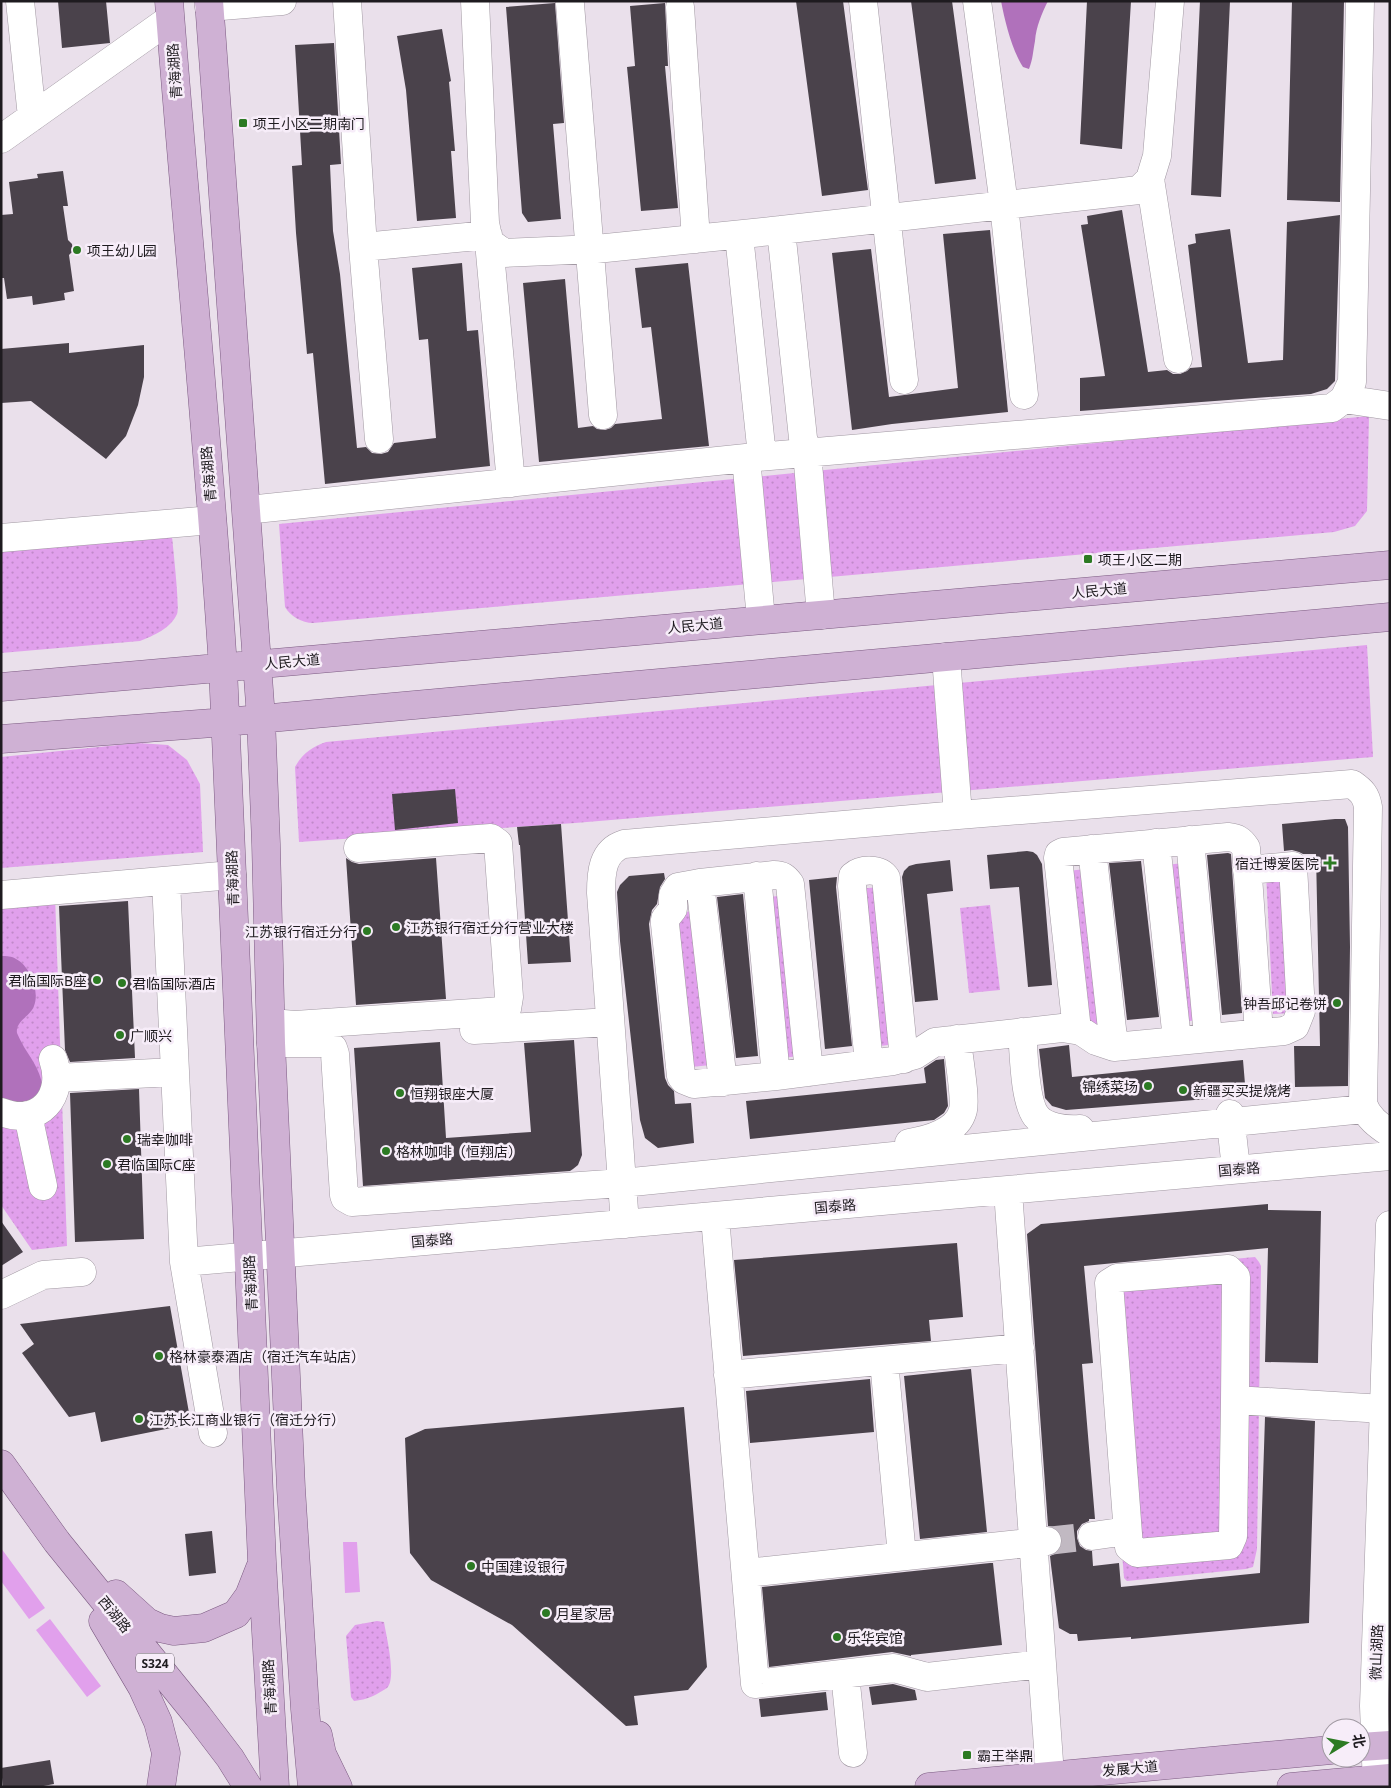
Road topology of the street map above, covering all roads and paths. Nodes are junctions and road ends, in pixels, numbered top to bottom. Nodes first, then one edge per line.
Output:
1 (20, 1) edge
2 (282, 1) edge
3 (347, 1) edge
4 (475, 1) edge
5 (863, 1) edge
6 (977, 1) edge
7 (1170, 1) edge
8 (1360, 1) edge
9 (209, 4) edge
10 (570, 4) dead end
11 (680, 7) dead end
12 (170, 10) edge
13 (32, 117) junction
14 (1, 139) edge
15 (1150, 179) junction
16 (1004, 205) junction
17 (887, 218) junction
18 (781, 230) junction
19 (739, 234) junction
20 (488, 238) junction
21 (696, 239) junction
22 (363, 247) junction
23 (589, 249) junction
24 (1178, 358) dead end
25 (904, 380) dead end
26 (1024, 396) dead end
27 (1344, 399) junction
28 (1390, 406) edge
29 (603, 415) dead end
30 (379, 439) dead end
31 (807, 452) junction
32 (754, 457) junction
33 (511, 482) junction
34 (246, 510) junction
35 (212, 520) junction
36 (1, 538) edge
37 (1390, 565) edge
38 (821, 615) junction
39 (1390, 617) edge
40 (761, 620) junction
41 (946, 657) junction
42 (258, 664) junction
43 (223, 668) junction
44 (1, 687) edge
45 (261, 718) junction
46 (226, 722) junction
47 (1, 739) edge
48 (958, 815) junction
49 (1190, 840) junction
50 (1156, 843) junction
51 (358, 848) dead end
52 (1092, 849) junction
53 (1247, 870) junction
54 (232, 875) junction
55 (757, 876) junction
56 (166, 881) junction
57 (700, 883) junction
58 (1, 895) edge
59 (610, 1022) junction
60 (1076, 1030) junction
61 (1022, 1032) junction
62 (271, 1033) junction
63 (1259, 1033) junction
64 (386, 1036) dead end
65 (1208, 1037) junction
66 (957, 1039) junction
67 (1177, 1040) junction
68 (1114, 1047) junction
69 (904, 1059) junction
70 (869, 1064) junction
71 (174, 1072) junction
72 (809, 1072) junction
73 (776, 1076) junction
74 (722, 1082) junction
75 (1364, 1107) junction
76 (1, 1112) edge
77 (28, 1115) junction
78 (1231, 1118) junction
79 (1390, 1133) edge
80 (1390, 1156) edge
81 (748, 1164) junction
82 (1236, 1169) junction
83 (622, 1176) junction
84 (43, 1186) dead end
85 (1008, 1191) junction
86 (488, 1194) junction
87 (752, 1213) junction
88 (715, 1216) junction
89 (625, 1224) junction
90 (1390, 1225) edge
91 (492, 1235) junction
92 (280, 1253) junction
93 (248, 1256) junction
94 (184, 1262) junction
95 (82, 1272) dead end
96 (1, 1295) edge
97 (1020, 1348) junction
98 (884, 1361) junction
99 (728, 1375) junction
100 (1235, 1400) junction
101 (1384, 1409) junction
102 (213, 1433) dead end
103 (1, 1464) edge
104 (1128, 1531) junction
105 (1092, 1536) tunnel mouth
106 (57, 1542) junction
107 (1040, 1542) junction
108 (902, 1556) junction
109 (262, 1562) junction
110 (746, 1573) junction
111 (299, 1624) junction
112 (1042, 1664) junction
113 (846, 1674) junction
114 (1379, 1748) edge
115 (1321, 1751) edge
116 (853, 1753) dead end
117 (1050, 1775) junction
118 (1382, 1781) edge
119 (161, 1787) edge
120 (248, 1787) edge
121 (275, 1787) edge
122 (312, 1787) edge
123 (338, 1787) edge
124 (929, 1787) edge
125 (1291, 1787) edge

1 - 13 street
2 - 9 street
3 - 22 street
4 - 20 street
5 - 17 street
6 - 16 street
7 - 15 street
8 - 27 street
9 - 34 main road
10 - 23 street
11 - 21 street
12 - 13 street
12 - 35 main road, 青海湖路
13 - 14 street
15 - 16 street
15 - 24 street
16 - 17 street
16 - 26 street
17 - 18 street
17 - 25 street
18 - 19 street
18 - 31 street
19 - 21 street
19 - 32 street
20 - 22 street
20 - 23 street
20 - 33 street
21 - 23 street
22 - 30 street
23 - 29 street
27 - 28 street
27 - 31 street
31 - 32 street
31 - 38 street
32 - 33 street
32 - 40 street
33 - 34 street
34 - 42 main road
35 - 36 street
35 - 43 main road, 青海湖路
37 - 38 main road, 人民大道
38 - 40 main road, 人民大道
39 - 41 main road
40 - 42 main road, 人民大道
41 - 45 main road
41 - 48 street
42 - 43 main road, 人民大道
42 - 45 main road
43 - 44 main road, 人民大道
43 - 46 main road, 青海湖路
45 - 46 main road
45 - 62 main road
46 - 47 main road
46 - 54 main road, 青海湖路
48 - 59 street
48 - 75 street
49 - 50 street
49 - 53 street
49 - 65 street
50 - 52 street
50 - 67 street
51 - 62 street
52 - 60 street
52 - 68 street
53 - 63 street
53 - 63 street
54 - 56 street
54 - 93 main road, 青海湖路
55 - 57 street
55 - 72 street
55 - 73 street
56 - 58 street
56 - 71 street
57 - 74 street
57 - 74 street
59 - 64 street
59 - 83 street
60 - 61 street
60 - 68 street
61 - 66 street
61 - 78 street
62 - 86 street
62 - 92 main road
63 - 65 street
65 - 67 street
66 - 69 street
66 - 81 street
67 - 68 street
69 - 70 street
69 - 70 street
70 - 72 street
71 - 77 street
71 - 94 street
72 - 73 street
73 - 74 street
75 - 78 street
75 - 79 street
76 - 77 street
77 - 84 street
78 - 81 street
78 - 82 street
80 - 82 street, 国泰路
81 - 83 street
81 - 87 street
82 - 85 street, 国泰路
83 - 86 street
83 - 89 street
85 - 87 street, 国泰路
85 - 97 street
86 - 91 street
87 - 88 street, 国泰路
88 - 89 street, 国泰路
88 - 99 street
89 - 91 street, 国泰路
90 - 101 street, 微山湖路
91 - 92 street, 国泰路
92 - 93 street, 国泰路
92 - 111 main road
93 - 94 street, 国泰路
93 - 109 main road, 青海湖路
94 - 102 street
95 - 96 street
97 - 98 street
97 - 107 street
98 - 99 street
98 - 108 street
99 - 110 street
100 - 101 street
100 - 104 street
100 - 104 street
101 - 114 street, 微山湖路
103 - 106 main road, 西湖路 / S324
104 - 105 street
106 - 109 main road
106 - 119 main road
106 - 120 main road, 西湖路 / S324
107 - 108 street
107 - 112 street
108 - 110 street
109 - 121 main road, 青海湖路
110 - 113 street
111 - 122 main road
111 - 123 main road
112 - 113 street
112 - 117 street
113 - 116 street
114 - 118 street, 微山湖路
115 - 117 main road, 发展大道
117 - 124 main road, 发展大道
118 - 125 main road

